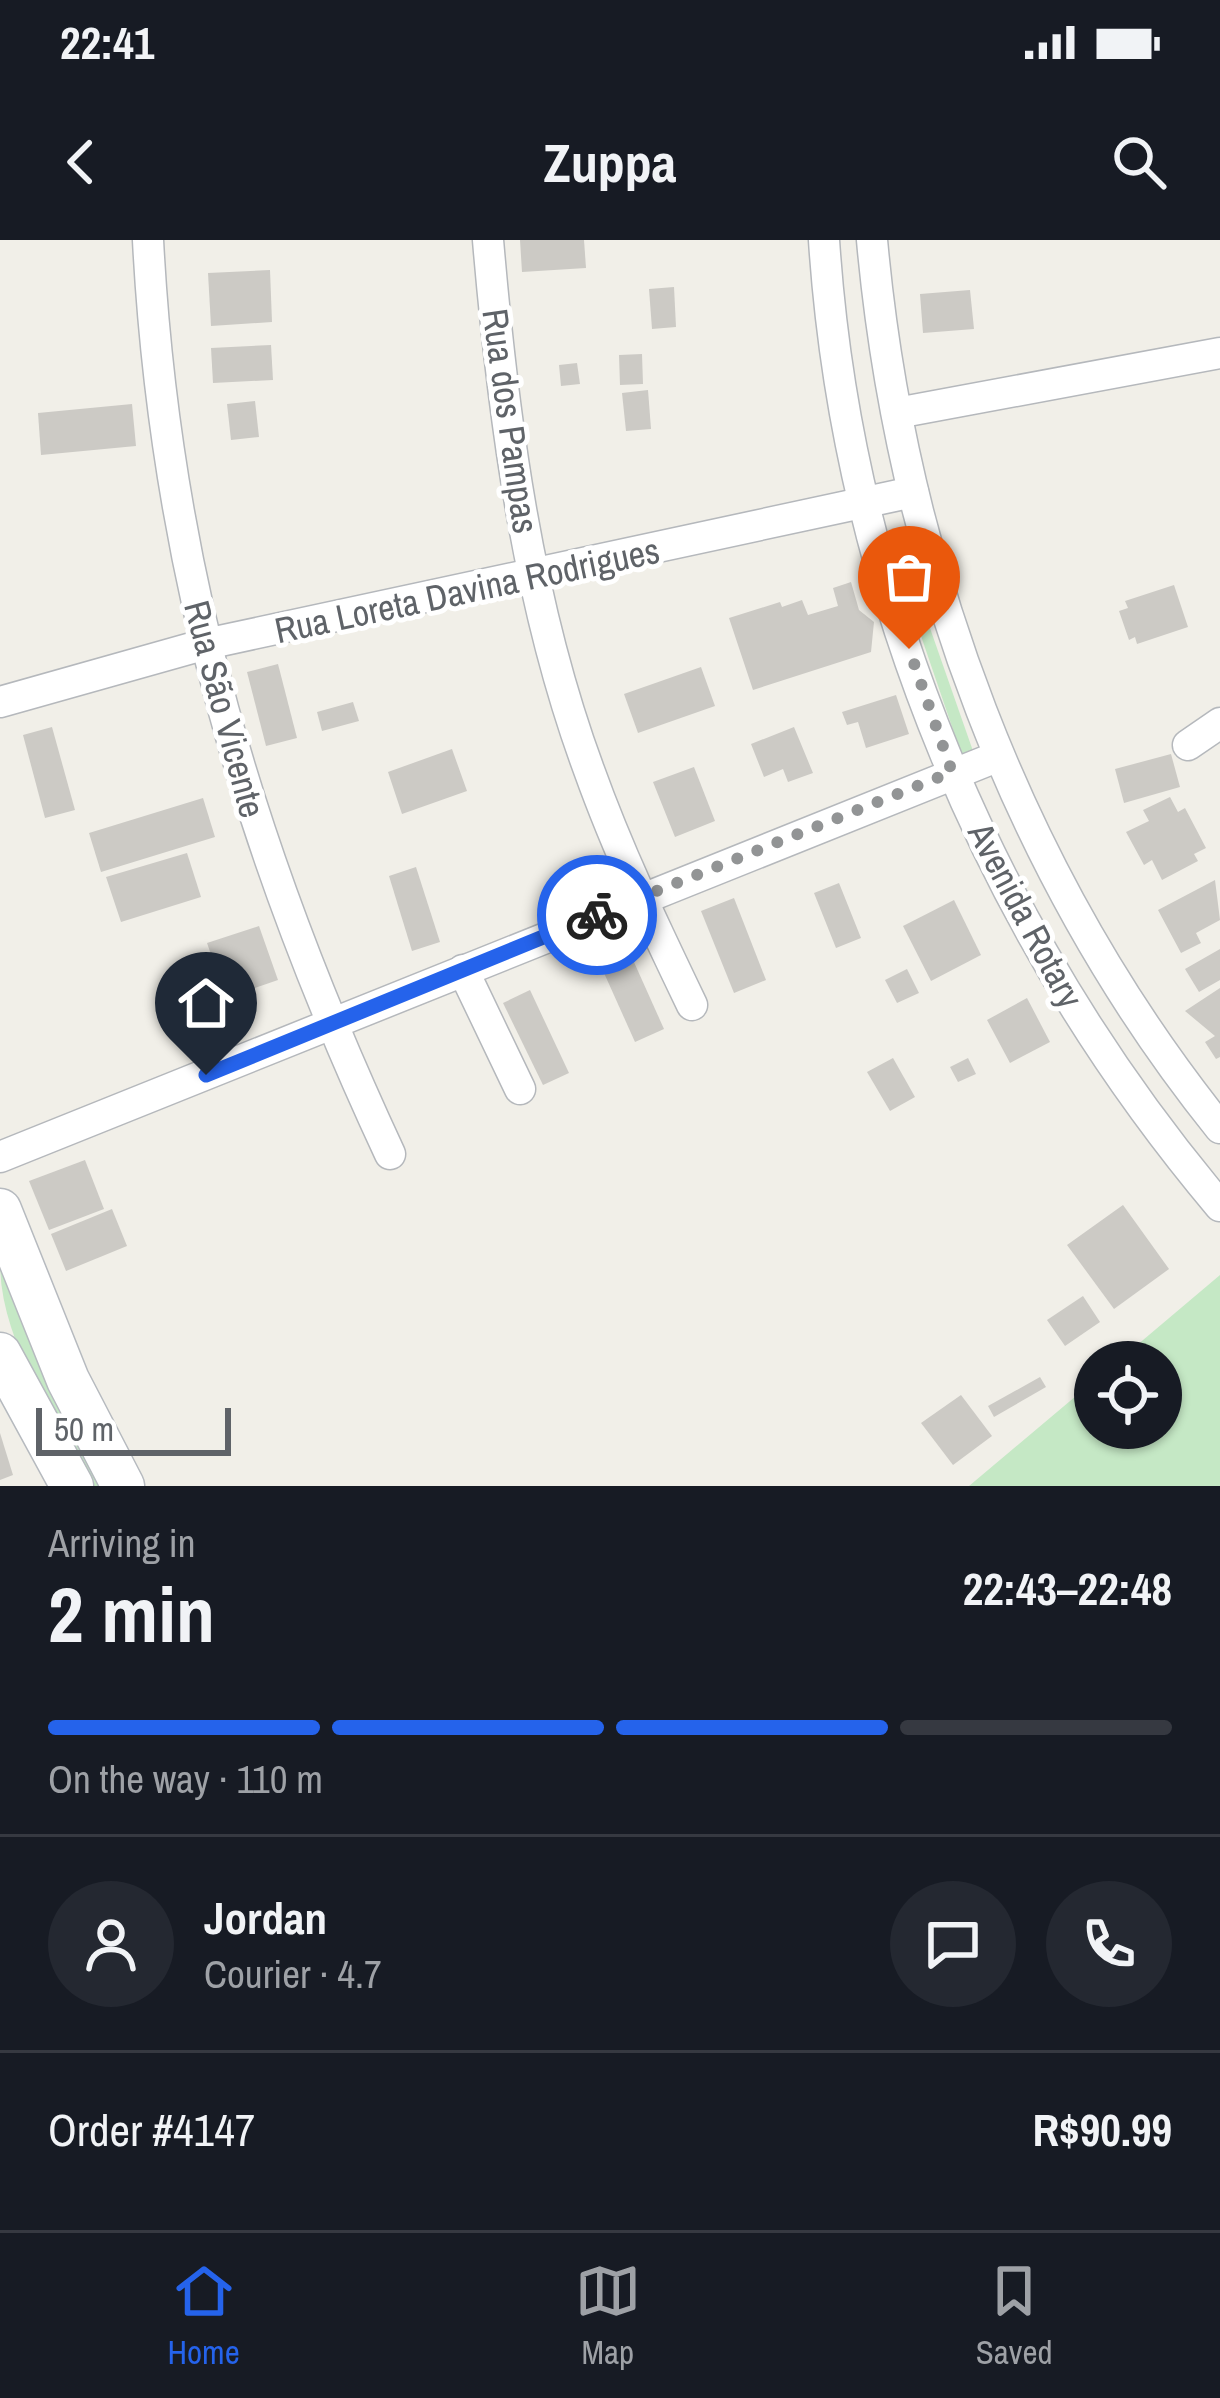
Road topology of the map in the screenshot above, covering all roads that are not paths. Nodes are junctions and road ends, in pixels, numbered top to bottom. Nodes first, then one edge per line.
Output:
1 (148, 240) edge
2 (488, 240) edge
3 (824, 240) edge
4 (872, 240) edge
5 (1220, 352) edge
6 (897, 413) junction
7 (913, 492) junction
8 (866, 504) junction
9 (933, 564) junction
10 (536, 578) junction
11 (888, 579) junction
12 (206, 644) junction
13 (0, 701) edge
14 (1220, 724) edge
15 (1189, 745) dead end
16 (999, 756) junction
17 (952, 772) junction
18 (640, 897) junction
19 (463, 970) junction
20 (692, 1005) dead end
21 (330, 1025) junction
22 (520, 1089) dead end
23 (1220, 1128) edge
24 (390, 1154) dead end
25 (0, 1157) edge
26 (1220, 1206) edge
27 (0, 1210) edge
28 (0, 1354) edge
29 (72, 1486) edge
30 (123, 1486) edge

1 - 12 street, Rua São Vicente
2 - 10 street, Rua dos Pampas
3 - 8 street, Avenida Rotary
4 - 6 street, Avenida Rotary
5 - 6 street
6 - 7 street, Avenida Rotary
7 - 8 street, Rua Loreta Davina Rodrigues
7 - 9 street, Avenida Rotary
8 - 10 street, Rua Loreta Davina Rodrigues
8 - 11 street, Avenida Rotary
9 - 11 street
9 - 16 street, Avenida Rotary
10 - 12 street, Rua Loreta Davina Rodrigues
10 - 18 street, Rua dos Pampas
11 - 17 street, Avenida Rotary
12 - 13 street, Rua Loreta Davina Rodrigues
12 - 21 street, Rua São Vicente
14 - 15 street
16 - 17 street
16 - 23 street, Avenida Rotary
17 - 18 street
17 - 26 street, Avenida Rotary
18 - 19 street
18 - 20 street, Rua dos Pampas
19 - 21 street
19 - 22 street
21 - 24 street, Rua São Vicente
21 - 25 street
27 - 30 street
28 - 29 street

